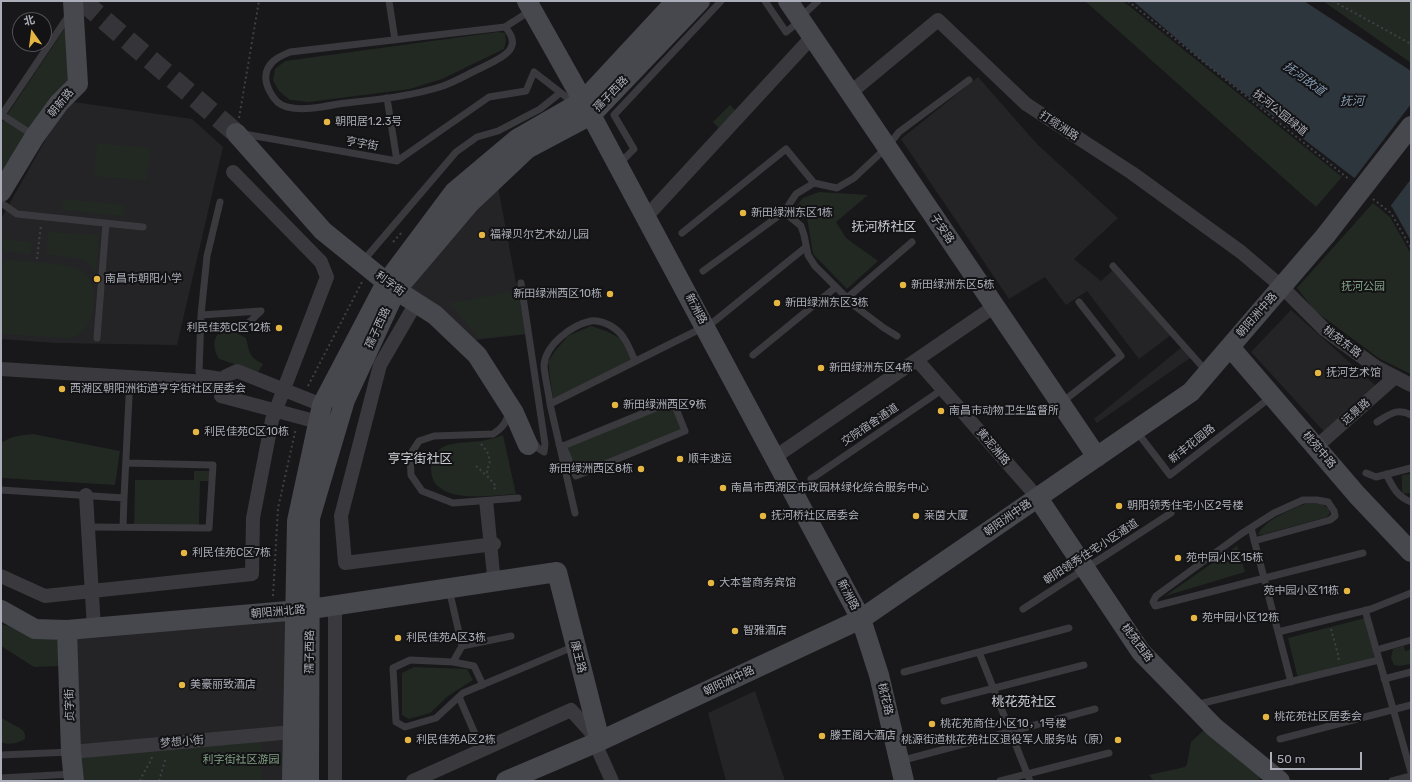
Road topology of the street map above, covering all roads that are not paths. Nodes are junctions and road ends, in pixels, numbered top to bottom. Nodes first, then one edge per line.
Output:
1 (388, 1) edge
2 (676, 1) edge
3 (700, 1) edge
4 (721, 1) edge
5 (765, 1) edge
6 (788, 1) edge
7 (818, 1) edge
8 (73, 5) edge
9 (529, 5) edge
10 (800, 20) junction
11 (505, 27) junction
12 (812, 37) junction
13 (395, 40) junction
14 (670, 44) junction
15 (969, 80) dead end
16 (560, 93) junction
17 (850, 93) junction
18 (387, 98) junction
19 (584, 110) junction
20 (1, 115) edge
21 (1411, 126) edge
22 (236, 133) joint
23 (35, 136) junction
24 (887, 147) junction
25 (397, 161) junction
26 (618, 165) junction
27 (233, 172) dead end
28 (814, 183) junction
29 (1, 192) edge
30 (220, 202) dead end
31 (1, 203) edge
32 (784, 212) junction
33 (646, 217) junction
34 (106, 223) junction
35 (144, 227) dead end
36 (682, 233) dead end
37 (912, 242) dead end
38 (806, 247) junction
39 (361, 262) junction
40 (1113, 266) dead end
41 (703, 271) dead end
42 (521, 283) dead end
43 (391, 286) junction
44 (836, 286) junction
45 (1282, 287) junction
46 (847, 298) junction
47 (416, 302) junction
48 (1079, 302) dead end
49 (995, 306) junction
50 (201, 314) junction
51 (243, 328) dead end
52 (702, 329) junction
53 (897, 336) dead end
54 (97, 338) dead end
55 (1230, 347) junction
56 (753, 356) dead end
57 (917, 360) junction
58 (635, 361) junction
59 (1, 369) edge
60 (1207, 373) junction
61 (130, 377) junction
62 (1396, 377) junction
63 (225, 379) junction
64 (1411, 385) edge
65 (943, 389) junction
66 (284, 390) junction
67 (1273, 396) junction
68 (1061, 403) junction
69 (550, 404) junction
70 (511, 409) junction
71 (276, 411) junction
72 (320, 413) junction
73 (1411, 415) edge
74 (1377, 422) dead end
75 (1136, 430) junction
76 (528, 445) dead end
77 (561, 445) junction
78 (1316, 447) junction
79 (775, 457) junction
80 (1097, 457) junction
81 (126, 464) junction
82 (1411, 468) edge
83 (1366, 473) dead end
84 (1386, 474) junction
85 (811, 479) dead end
86 (1, 490) edge
87 (86, 495) junction
88 (124, 498) junction
89 (518, 498) dead end
90 (1038, 498) junction
91 (1411, 502) edge
92 (486, 503) junction
93 (575, 513) dead end
94 (1171, 513) dead end
95 (88, 527) junction
96 (123, 527) junction
97 (1251, 528) junction
98 (1254, 541) junction
99 (490, 544) junction
100 (1411, 552) edge
101 (1363, 553) dead end
102 (1085, 568) junction
103 (557, 572) joint
104 (1, 576) edge
105 (1264, 579) junction
106 (494, 582) junction
107 (449, 588) junction
108 (92, 591) junction
109 (1411, 593) edge
110 (335, 606) junction
111 (1023, 609) dead end
112 (1, 610) edge
113 (303, 610) junction
114 (1365, 610) junction
115 (858, 621) junction
116 (94, 628) junction
117 (1069, 628) dead end
118 (67, 630) junction
119 (1278, 632) junction
120 (511, 636) dead end
121 (1411, 640) edge
122 (462, 646) junction
123 (576, 646) junction
124 (1376, 650) junction
125 (979, 652) junction
126 (1379, 660) junction
127 (453, 662) junction
128 (1084, 665) dead end
129 (904, 672) dead end
130 (1411, 672) edge
131 (1384, 678) junction
132 (1291, 682) junction
133 (483, 685) junction
134 (993, 688) junction
135 (458, 697) junction
136 (944, 701) dead end
137 (1411, 705) edge
138 (1193, 706) junction
139 (1095, 709) dead end
140 (1393, 709) junction
141 (1010, 731) junction
142 (293, 732) junction
143 (1280, 738) dead end
144 (598, 742) junction
145 (482, 750) junction
146 (71, 752) junction
147 (1109, 753) dead end
148 (1, 755) edge
149 (900, 761) junction
150 (1411, 772) edge
151 (1411, 776) edge
152 (1, 778) edge
153 (74, 778) edge
154 (1029, 778) edge
155 (292, 781) edge
156 (309, 781) edge
157 (335, 781) edge
158 (413, 781) edge
159 (506, 781) edge
160 (612, 781) edge
161 (896, 781) edge
162 (904, 781) edge
163 (1000, 781) edge
164 (1280, 781) edge
165 (1392, 781) edge

1 - 13 lane
2 - 19 main road, 孺子西路
3 - 14 main road, 孺子西路
4 - 14 lane
5 - 10 lane
6 - 10 main road, 子安路
7 - 10 lane
8 - 20 lane
8 - 23 main road, 朝新路
9 - 11 lane
9 - 19 main road, 新洲路
10 - 12 main road, 子安路
11 - 13 lane
11 - 18 lane
12 - 17 main road, 子安路
12 - 33 street
13 - 18 lane
14 - 19 main road, 孺子西路
14 - 26 lane
15 - 24 lane
16 - 19 lane
16 - 25 lane
16 - 39 lane
17 - 24 main road, 子安路
17 - 45 street, 打缆洲路
18 - 25 lane
19 - 26 main road, 新洲路
19 - 43 main road, 孺子西路
19 - 52 main road, 新洲路
20 - 23 lane
21 - 45 main road, 朝阳洲中路, bridge
22 - 25 lane, 亨字街
22 - 39 main road, 利字街
23 - 29 main road, 朝新路
24 - 28 lane
24 - 49 main road, 子安路
26 - 33 main road, 新洲路
27 - 66 street
28 - 32 lane
28 - 36 lane
30 - 50 lane
31 - 34 lane
32 - 38 lane
32 - 41 lane
33 - 52 main road, 新洲路
34 - 35 lane
34 - 54 lane
37 - 46 lane
38 - 44 lane
38 - 52 lane
39 - 43 main road, 利字街
40 - 60 lane
42 - 70 lane
43 - 47 main road, 利字街
43 - 72 main road, 孺子西路
43 - 113 main road, 孺子西路
44 - 46 lane
44 - 56 lane
45 - 55 main road, 朝阳洲中路
45 - 62 street, 桃苑东路
46 - 53 lane
47 - 70 main road, 利字街
47 - 99 street
48 - 68 lane
49 - 57 street
49 - 68 main road, 子安路
50 - 51 lane
50 - 63 lane
52 - 58 lane
52 - 79 main road, 新洲路
52 - 115 main road, 新洲路
55 - 60 main road, 朝阳洲中路
55 - 67 main road, 桃苑中路
57 - 65 street, 黄泥洲路
57 - 79 street
58 - 69 lane
58 - 69 lane
59 - 61 street
60 - 75 main road, 朝阳洲中路
61 - 63 street
61 - 81 lane
62 - 64 street, 桃苑东路
62 - 78 street, 远景路
63 - 66 street
63 - 71 street
65 - 85 lane, 交院宿舍通道
65 - 90 street, 黄泥洲路
66 - 71 street
66 - 72 street
67 - 75 lane, 新丰花园路
67 - 78 main road, 桃苑中路
68 - 80 main road, 子安路
69 - 77 lane
70 - 76 main road, 利字街
70 - 92 lane
71 - 72 street
71 - 108 street
72 - 113 main road, 孺子西路
73 - 74 lane
75 - 80 main road, 朝阳洲中路
77 - 77 lane
77 - 93 lane
78 - 100 main road, 桃苑中路
79 - 115 main road, 新洲路
80 - 90 main road, 朝阳洲中路
81 - 88 lane
81 - 96 lane
82 - 84 lane
83 - 84 lane
84 - 91 lane
86 - 87 lane
87 - 88 lane
87 - 95 street
88 - 96 lane
89 - 92 lane
90 - 102 main road, 桃苑西路
90 - 115 main road, 朝阳洲中路
92 - 99 lane
94 - 102 lane, 朝阳领秀住宅小区通道
95 - 96 lane
95 - 108 street
97 - 98 lane
97 - 98 lane
97 - 105 lane
98 - 105 lane
99 - 106 lane
101 - 105 lane
102 - 111 lane, 朝阳领秀住宅小区通道
102 - 138 main road, 桃苑西路
103 - 106 main road, 朝阳洲北路
103 - 123 main road, 康王路
104 - 108 street
105 - 119 lane
106 - 107 main road, 朝阳洲北路
107 - 110 main road, 朝阳洲北路
107 - 122 lane
108 - 116 street
109 - 114 lane
110 - 113 main road, 朝阳洲北路
110 - 157 street
112 - 118 main road, 朝阳洲北路
113 - 116 main road, 朝阳洲北路
113 - 142 main road, 孺子西路
113 - 156 main road, 孺子西路
114 - 119 lane
114 - 124 lane
115 - 144 main road, 朝阳洲中路
115 - 149 main road, 桃花路
115 - 161 main road, 桃花路
116 - 118 main road, 朝阳洲北路
117 - 125 lane
118 - 146 main road, 贞字街
119 - 132 lane
120 - 122 lane
121 - 124 lane
122 - 127 lane
123 - 133 lane
123 - 144 main road, 康王路
124 - 126 lane
125 - 129 lane
125 - 134 lane
126 - 131 lane
126 - 132 lane
127 - 133 lane
127 - 135 lane
128 - 134 lane
130 - 131 lane
131 - 140 lane
132 - 138 lane
133 - 135 lane
134 - 136 lane
134 - 141 lane
135 - 145 lane
137 - 140 lane
138 - 164 main road, 桃苑西路
139 - 141 lane
140 - 143 lane
140 - 150 lane
141 - 149 lane
141 - 154 lane
142 - 146 street, 梦想小街
142 - 155 main road, 孺子西路
144 - 145 street
144 - 159 main road, 朝阳洲中路
144 - 160 street, 康王路
145 - 158 street
146 - 148 lane
146 - 153 main road, 贞字街
147 - 154 lane
149 - 162 main road, 桃花路
151 - 165 lane
152 - 153 lane
154 - 163 lane

